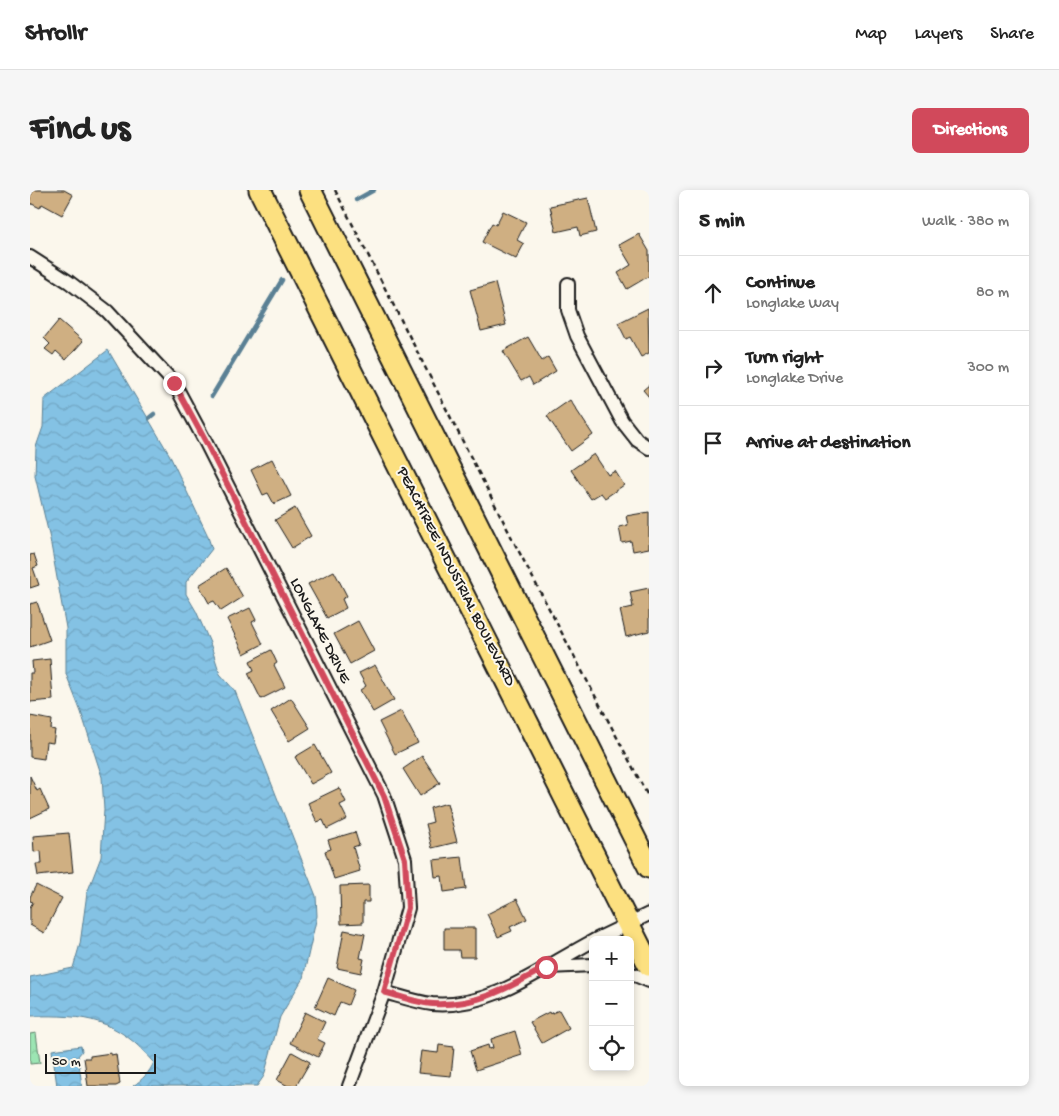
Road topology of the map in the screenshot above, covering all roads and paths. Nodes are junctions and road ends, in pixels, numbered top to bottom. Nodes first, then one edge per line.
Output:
1 (260, 190) edge
2 (310, 190) edge
3 (335, 190) edge
4 (30, 256) edge
5 (568, 284) dead end
6 (649, 448) edge
7 (649, 798) edge
8 (649, 867) edge
9 (649, 914) edge
10 (628, 923) junction
11 (602, 936) edge
12 (589, 943) edge
13 (589, 965) edge
14 (649, 965) edge
15 (546, 967) junction
16 (634, 975) edge
17 (649, 981) edge
18 (384, 992) junction
19 (349, 1086) edge

1 - 10 highway, PEACHTREE INDUSTRIAL BOULEVARD
2 - 8 highway
3 - 7 path
4 - 18 street, LONGLAKE DRIVE
5 - 6 street
9 - 10 street
10 - 11 street
10 - 14 highway, PEACHTREE INDUSTRIAL BOULEVARD
12 - 15 street
13 - 15 street
15 - 18 street
16 - 17 street
18 - 19 street, LONGLAKE DRIVE

